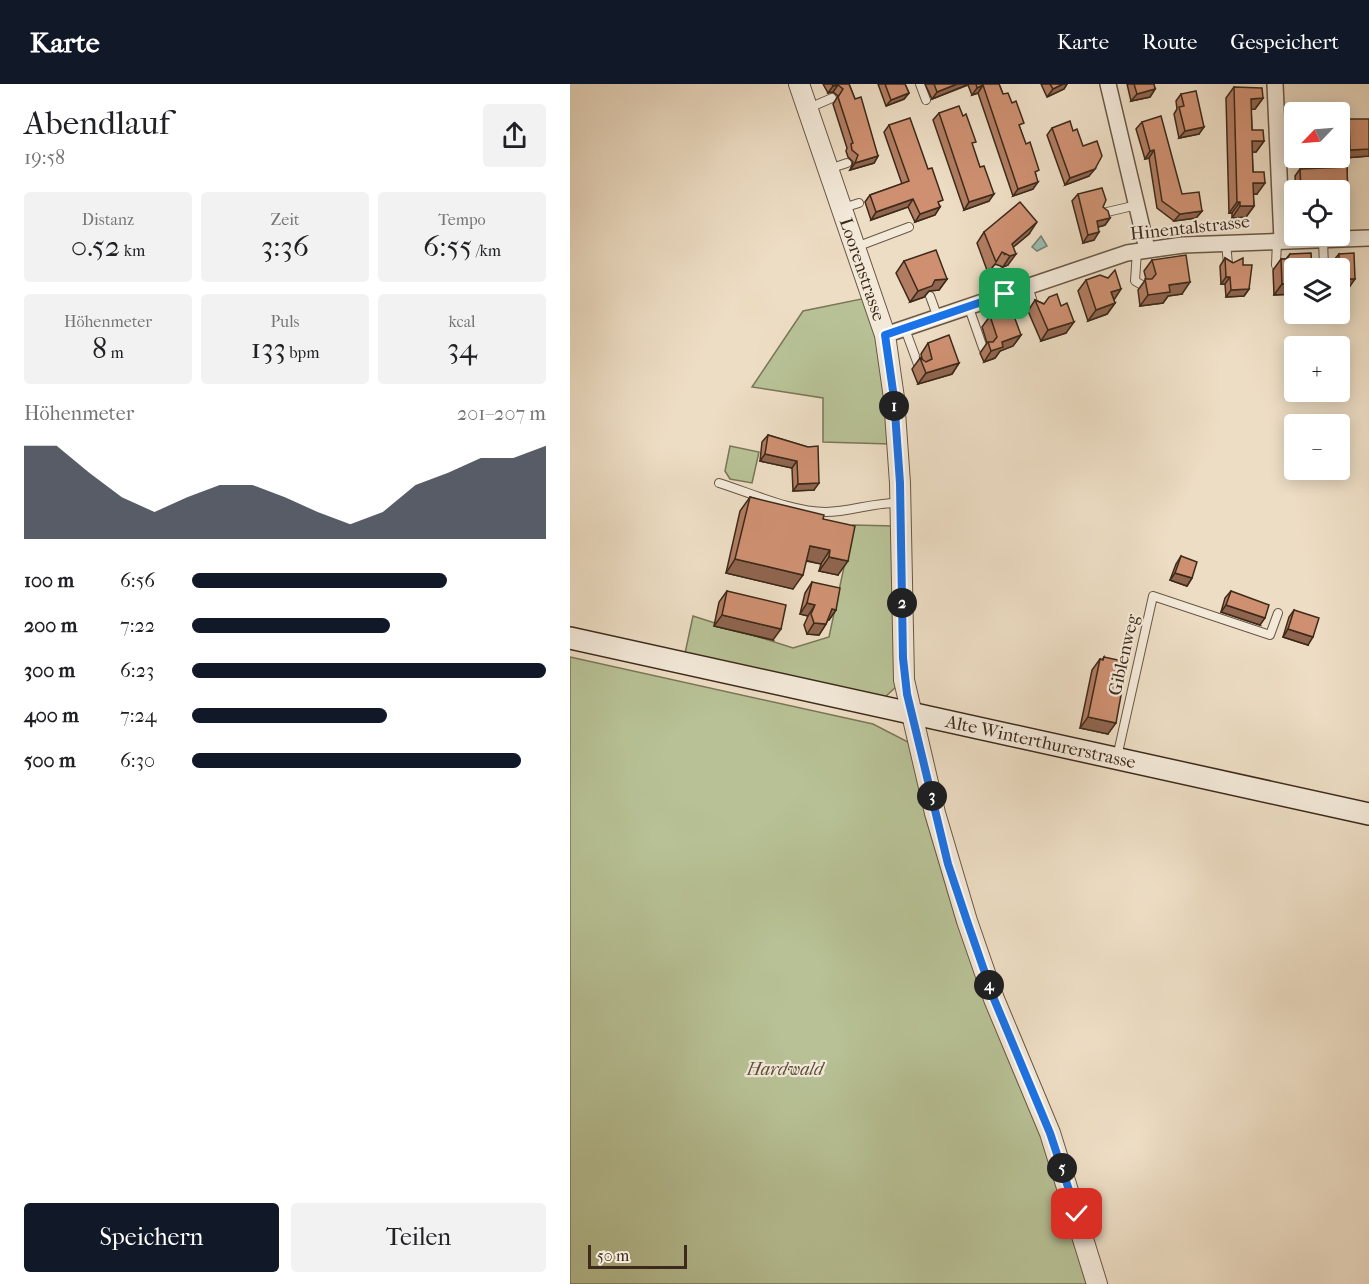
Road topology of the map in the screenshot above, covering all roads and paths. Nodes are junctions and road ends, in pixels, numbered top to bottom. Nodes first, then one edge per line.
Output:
1 (799, 84) edge
2 (920, 84) edge
3 (1108, 84) edge
4 (1275, 84) edge
5 (832, 98) dead end
6 (926, 100) dead end
7 (807, 109) junction
8 (847, 164) dead end
9 (828, 170) junction
10 (1137, 205) junction
11 (1103, 213) edge
12 (909, 228) dead end
13 (1350, 238) edge
14 (1368, 238) edge
15 (1280, 240) junction
16 (1284, 240) edge
17 (1226, 243) junction
18 (856, 247) junction
19 (1142, 250) junction
20 (1228, 264) edge
21 (1276, 265) dead end
22 (997, 269) edge
23 (1142, 285) dead end
24 (1028, 286) junction
25 (1005, 294) junction
26 (930, 296) edge
27 (969, 308) junction
28 (1035, 309) edge
29 (938, 318) junction
30 (905, 329) junction
31 (885, 335) junction
32 (983, 348) dead end
33 (919, 367) edge
34 (719, 483) dead end
35 (900, 503) junction
36 (1278, 613) dead end
37 (570, 638) edge
38 (912, 712) junction
39 (1116, 759) junction
40 (1369, 814) edge
41 (1097, 1284) edge

1 - 7 street, Loorenstrasse
2 - 6 lane
3 - 10 street
4 - 15 street
5 - 7 lane
7 - 9 street, Loorenstrasse
8 - 9 lane
9 - 18 street, Loorenstrasse
10 - 11 lane
10 - 19 street
12 - 18 lane
13 - 14 street, Hinentalstrasse
15 - 16 street, Hinentalstrasse
15 - 17 street, Hinentalstrasse
15 - 21 lane
17 - 19 street, Hinentalstrasse
17 - 20 lane
18 - 31 street, Loorenstrasse
19 - 23 lane
19 - 24 street, Hinentalstrasse
22 - 25 lane
24 - 25 street, Hinentalstrasse
24 - 28 lane
25 - 27 street, Hinentalstrasse
26 - 29 lane
27 - 29 street, Hinentalstrasse
27 - 32 lane
29 - 30 street, Hinentalstrasse
30 - 31 street, Hinentalstrasse
30 - 33 lane
31 - 35 street, Loorenstrasse
34 - 35 lane
35 - 38 street, Loorenstrasse
36 - 39 lane, Giblenweg
37 - 38 main road, Alte Winterthurerstrasse
38 - 39 main road, Alte Winterthurerstrasse
38 - 41 street, Loorenstrasse
39 - 40 main road, Alte Winterthurerstrasse

